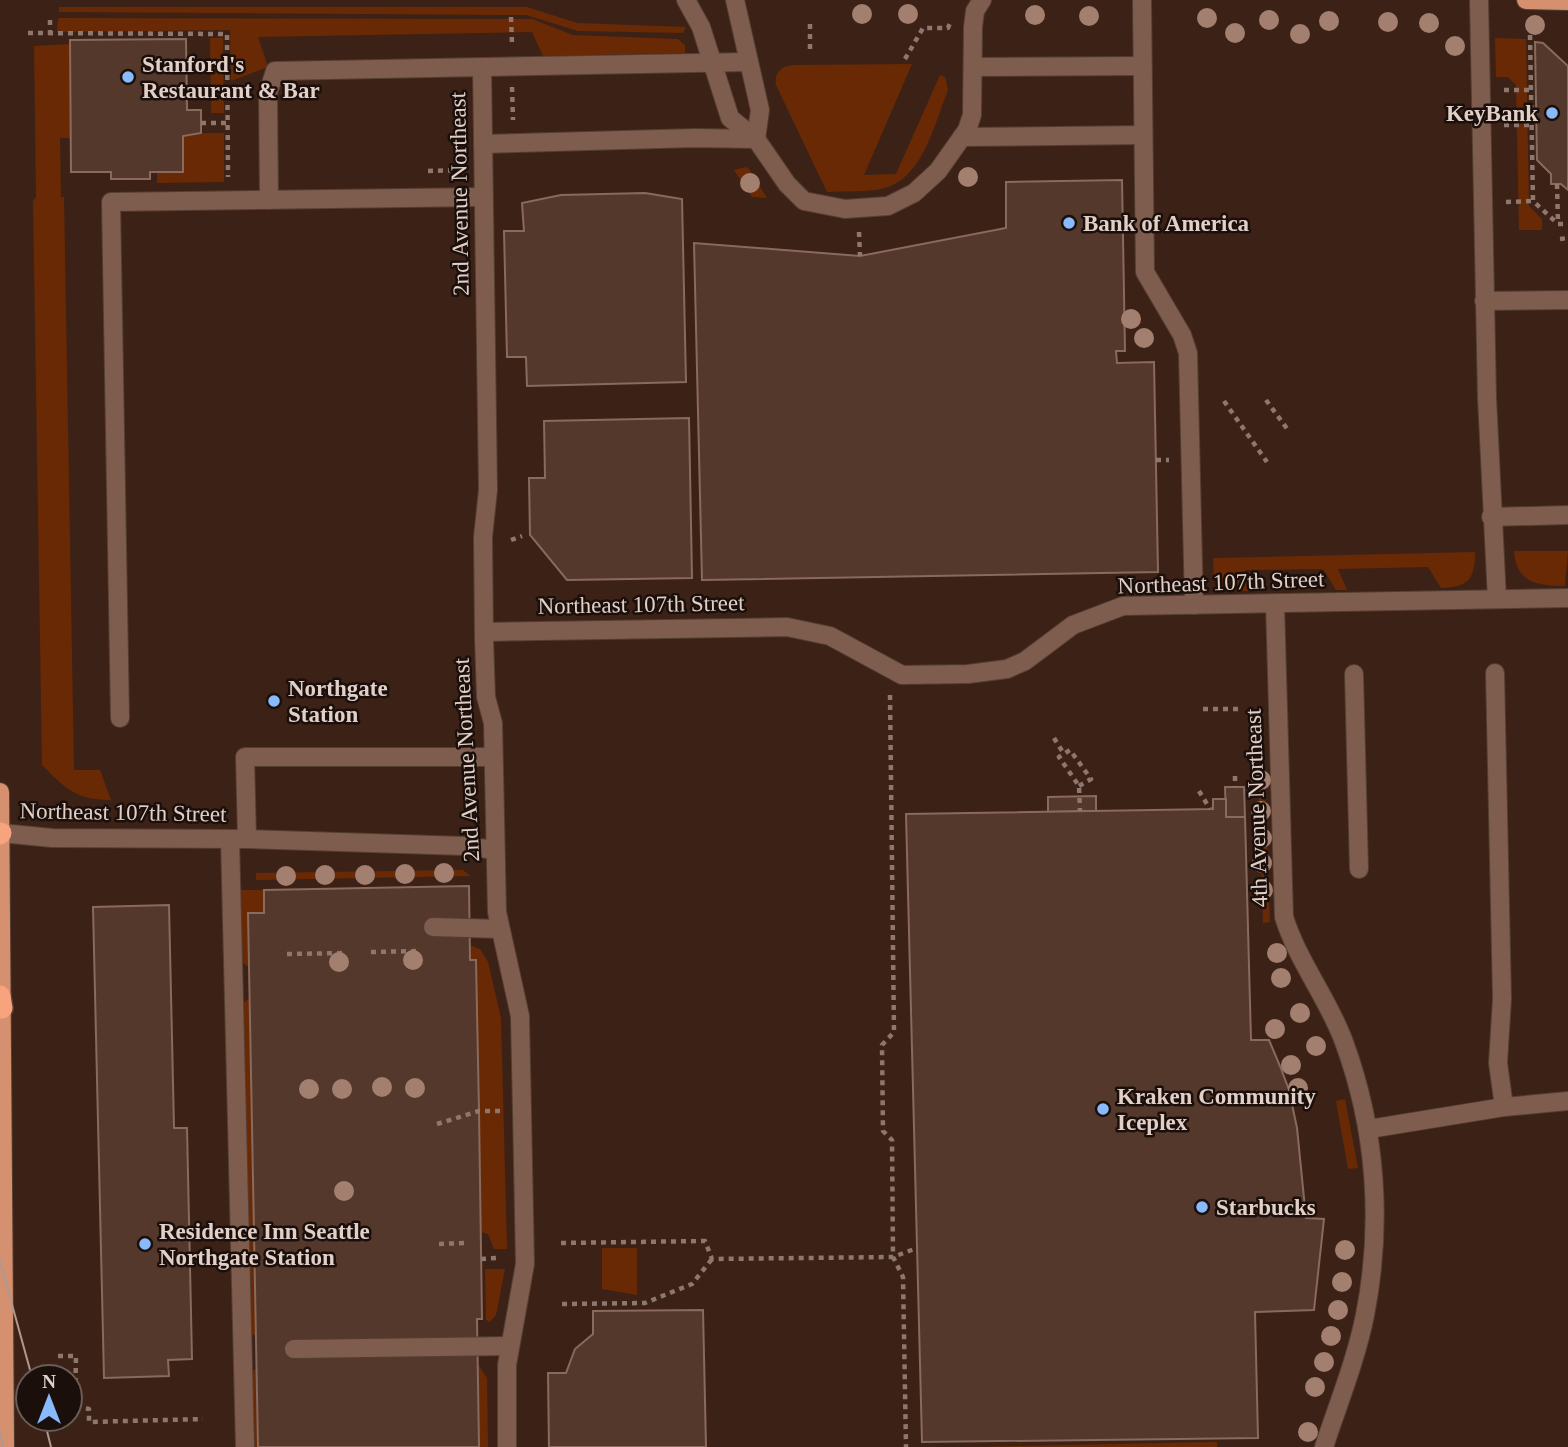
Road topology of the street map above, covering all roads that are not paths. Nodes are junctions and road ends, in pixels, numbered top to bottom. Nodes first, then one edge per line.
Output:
1 (686, 0) edge
2 (735, 0) edge
3 (982, 0) edge
4 (1142, 0) edge
5 (1479, 0) edge
6 (1526, 0) edge
7 (1568, 1) edge
8 (711, 62) junction
9 (747, 62) junction
10 (1142, 66) junction
11 (973, 67) junction
12 (482, 68) junction
13 (1143, 135) junction
14 (962, 137) junction
15 (756, 139) junction
16 (483, 144) junction
17 (482, 197) junction
18 (269, 200) junction
19 (1568, 300) edge
20 (1484, 301) junction
21 (1568, 515) edge
22 (1491, 517) junction
23 (1568, 598) edge
24 (1497, 599) junction
25 (1275, 604) junction
26 (1194, 605) junction
27 (484, 632) junction
28 (1495, 673) dead end
29 (1354, 674) dead end
30 (120, 718) dead end
31 (494, 757) junction
32 (0, 792) edge
33 (0, 833) edge
34 (239, 839) junction
35 (495, 850) junction
36 (1359, 869) dead end
37 (433, 927) dead end
38 (500, 929) junction
39 (1, 1002) edge
40 (1568, 1101) edge
41 (1504, 1107) junction
42 (1369, 1129) junction
43 (510, 1346) junction
44 (294, 1349) dead end
45 (5, 1447) edge
46 (245, 1447) edge
47 (507, 1447) edge
48 (1324, 1447) edge

1 - 8 lane
2 - 9 lane
3 - 11 lane
4 - 10 lane
5 - 20 lane
6 - 7 main road
8 - 9 lane
8 - 12 lane
8 - 15 lane
9 - 15 lane
10 - 11 lane
10 - 13 lane
11 - 14 lane
12 - 16 lane, 2nd Avenue Northeast
12 - 18 lane
13 - 14 lane
13 - 26 lane
14 - 15 lane
15 - 16 lane
16 - 17 lane, 2nd Avenue Northeast
17 - 18 lane
17 - 27 lane, 2nd Avenue Northeast
18 - 30 lane
19 - 20 lane
20 - 22 lane
21 - 22 lane
22 - 24 lane
23 - 24 lane, Northeast 107th Street
24 - 25 lane, Northeast 107th Street
25 - 26 lane, Northeast 107th Street
25 - 42 lane, 4th Avenue Northeast
26 - 27 lane, Northeast 107th Street
27 - 31 lane, 2nd Avenue Northeast
28 - 41 lane
29 - 36 lane
31 - 34 lane
31 - 35 lane, 2nd Avenue Northeast
32 - 33 main road
33 - 34 lane, Northeast 107th Street
33 - 39 main road
34 - 35 lane, Northeast 107th Street
34 - 46 lane
35 - 38 lane, 2nd Avenue Northeast
37 - 38 lane
38 - 43 lane, 2nd Avenue Northeast
39 - 45 main road
40 - 41 lane
41 - 42 lane
42 - 48 lane, 4th Avenue Northeast
43 - 44 lane
43 - 47 lane, 2nd Avenue Northeast

